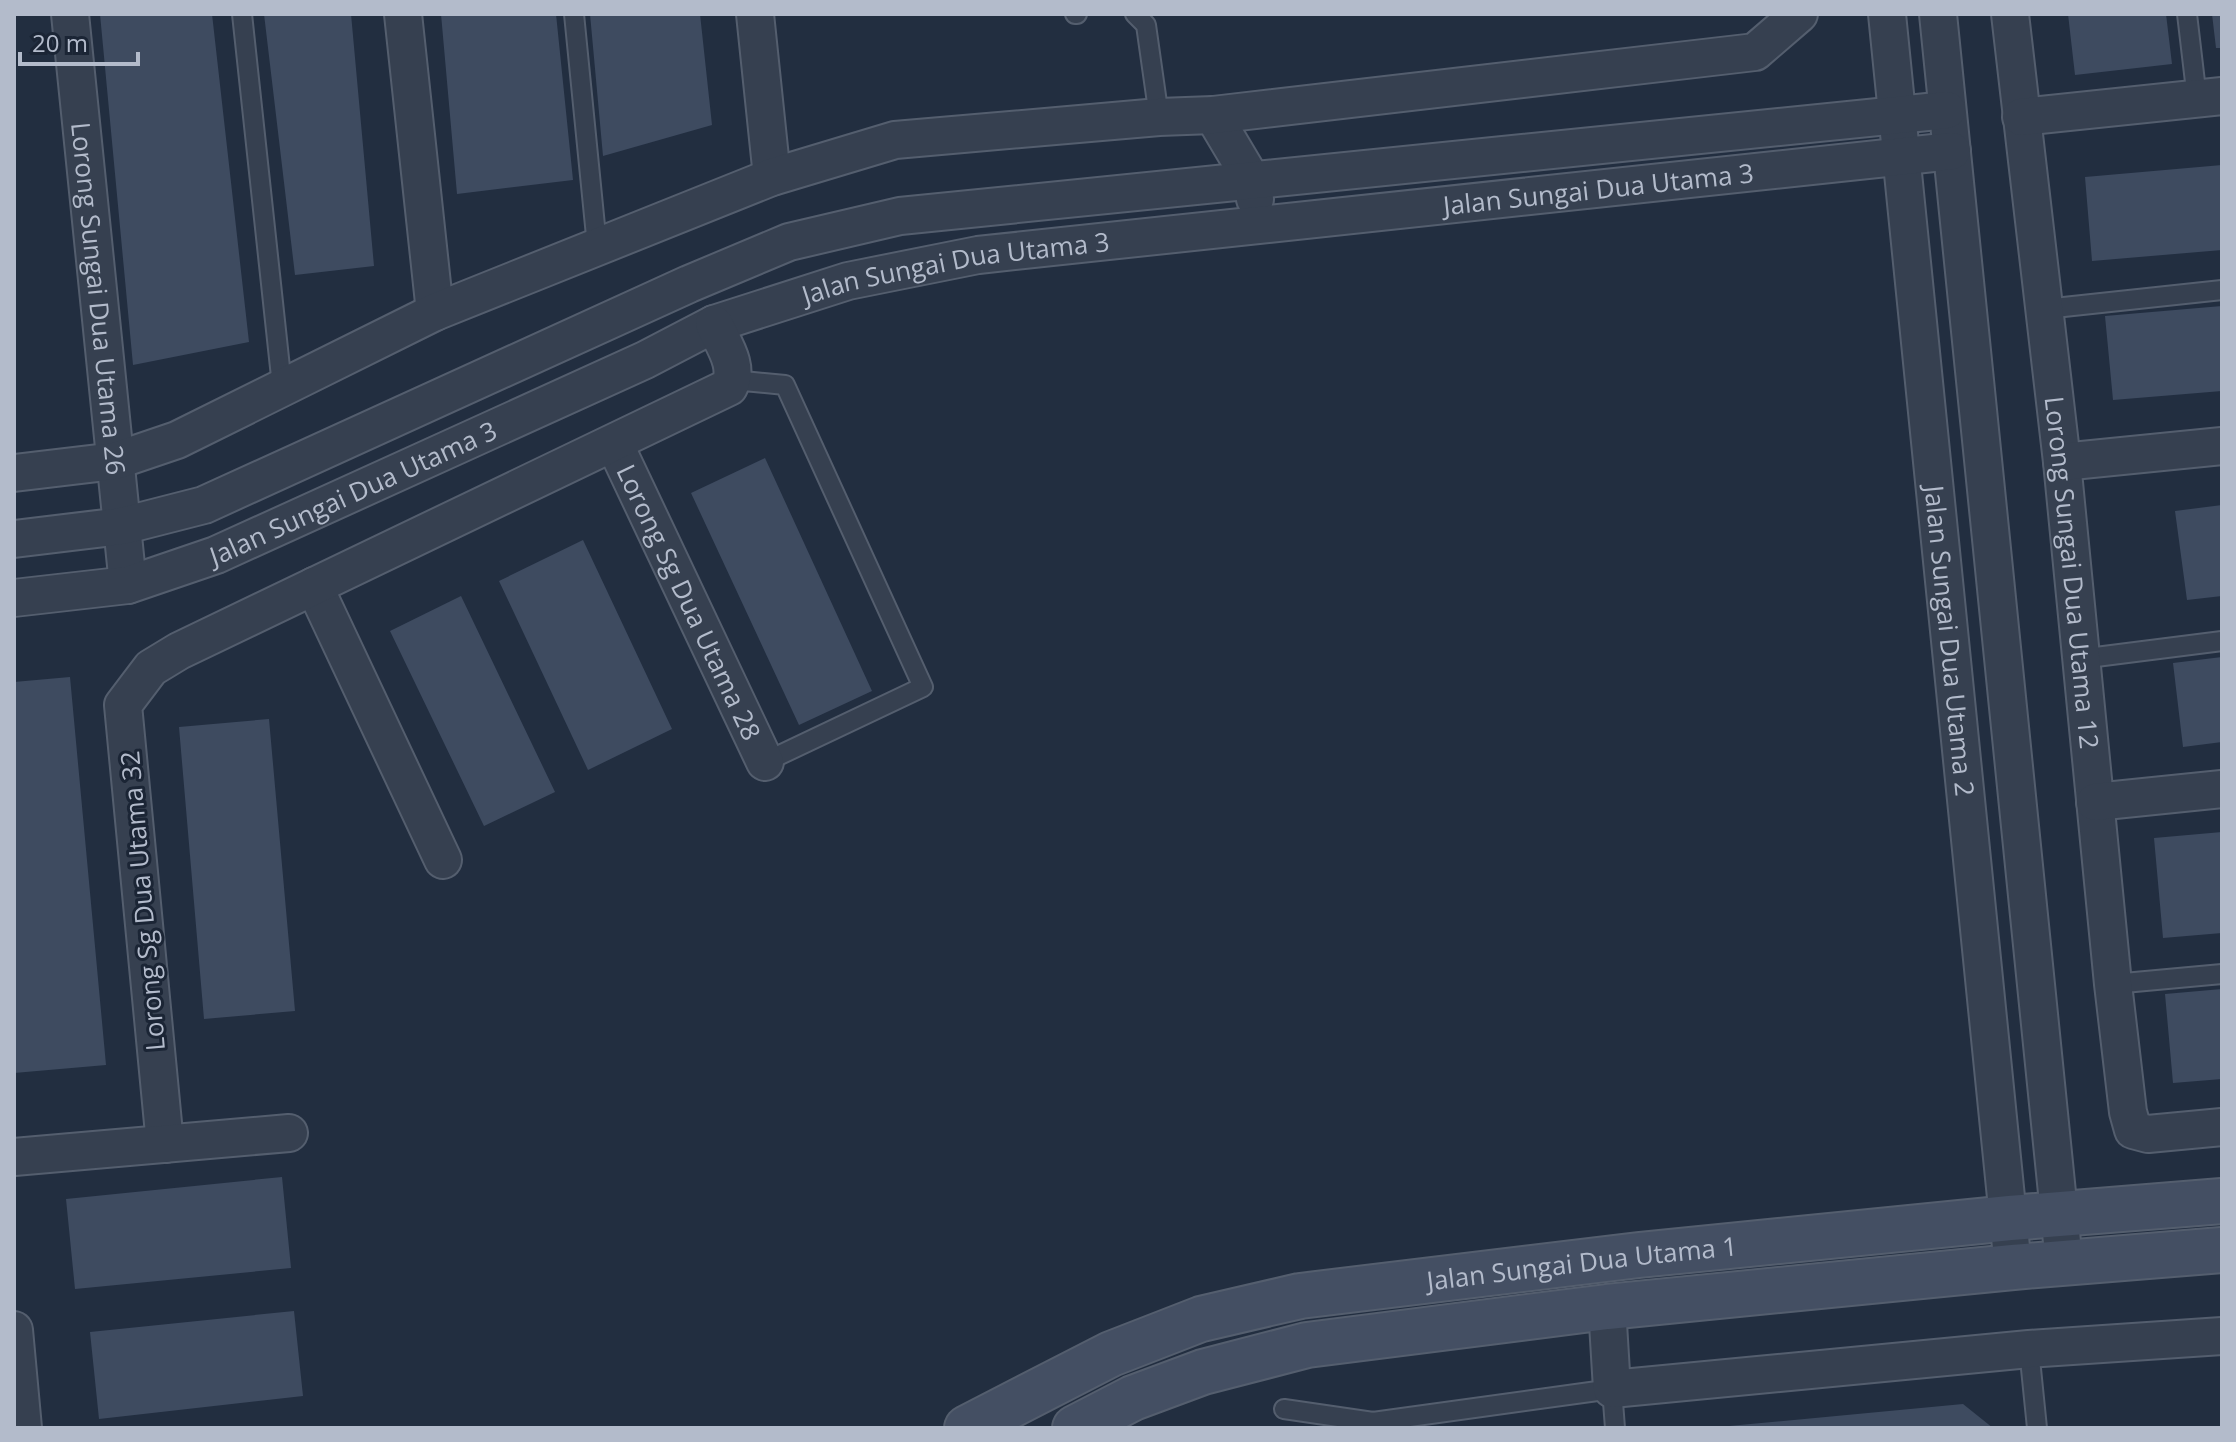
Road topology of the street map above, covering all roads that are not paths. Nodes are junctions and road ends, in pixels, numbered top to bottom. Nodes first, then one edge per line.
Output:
1 (70, 14) edge
2 (242, 14) edge
3 (403, 14) edge
4 (574, 14) edge
5 (755, 14) edge
6 (1135, 14) edge
7 (1799, 14) edge
8 (1887, 14) edge
9 (1938, 14) edge
10 (2010, 14) edge
11 (2187, 14) edge
12 (2209, 98) edge
13 (1947, 110) junction
14 (1213, 115) junction
15 (1897, 115) junction
16 (1159, 117) junction
17 (2021, 117) junction
18 (1952, 151) junction
19 (1901, 156) junction
20 (772, 177) junction
21 (1251, 179) junction
22 (1265, 225) junction
23 (597, 246) junction
24 (2222, 290) edge
25 (2045, 309) junction
26 (435, 312) junction
27 (714, 324) junction
28 (733, 380) junction
29 (282, 386) junction
30 (614, 443) junction
31 (2222, 446) edge
32 (115, 461) junction
33 (2062, 462) junction
34 (14, 473) edge
35 (122, 526) junction
36 (14, 539) edge
37 (128, 585) junction
38 (314, 586) junction
39 (14, 598) edge
40 (2222, 641) edge
41 (2080, 659) junction
42 (765, 762) joint
43 (2222, 789) edge
44 (2095, 802) junction
45 (443, 860) dead end
46 (2222, 974) edge
47 (2113, 984) junction
48 (2222, 1127) edge
49 (289, 1133) dead end
50 (165, 1144) junction
51 (14, 1157) edge
52 (2222, 1201) edge
53 (2058, 1215) junction
54 (2010, 1218) junction
55 (2222, 1250) edge
56 (2064, 1262) junction
57 (2013, 1267) junction
58 (1607, 1307) junction
59 (14, 1330) edge
60 (2222, 1336) edge
61 (2029, 1349) junction
62 (1612, 1389) junction
63 (1284, 1409) dead end
64 (23, 1428) edge
65 (967, 1428) edge
66 (1075, 1428) edge
67 (1615, 1428) edge
68 (2037, 1428) edge

1 - 32 street, Lorong Sungai Dua Utama 26
2 - 29 lane
3 - 26 street
4 - 23 lane
5 - 20 street
6 - 16 lane
7 - 14 street
8 - 15 street, Jalan Sungai Dua Utama 2
9 - 13 street, Jalan Sungai Dua Utama 2
10 - 17 street, Lorong Sungai Dua Utama 12
11 - 12 lane
12 - 17 street
13 - 15 street, Jalan Sungai Dua Utama 3
13 - 18 street, Jalan Sungai Dua Utama 2
14 - 16 street
14 - 21 street
15 - 19 street, Jalan Sungai Dua Utama 2
15 - 21 street, Jalan Sungai Dua Utama 3
16 - 20 street
17 - 25 street, Lorong Sungai Dua Utama 12
18 - 19 street, Jalan Sungai Dua Utama 3
18 - 53 street, Jalan Sungai Dua Utama 2
19 - 22 street, Jalan Sungai Dua Utama 3
19 - 54 street, Jalan Sungai Dua Utama 2
20 - 23 street
21 - 22 street
21 - 35 street, Jalan Sungai Dua Utama 3
22 - 27 street, Jalan Sungai Dua Utama 3
23 - 26 street
24 - 25 lane
25 - 33 street, Lorong Sungai Dua Utama 12
26 - 29 street
27 - 28 street
27 - 37 street, Jalan Sungai Dua Utama 3
28 - 30 street
28 - 42 lane
29 - 32 street
30 - 38 street
30 - 42 street, Lorong Sg Dua Utama 28
31 - 33 street
32 - 34 street
32 - 35 street, Lorong Sungai Dua Utama 26
33 - 41 street, Lorong Sungai Dua Utama 12
35 - 36 street, Jalan Sungai Dua Utama 3
35 - 37 street, Lorong Sungai Dua Utama 26
37 - 39 street, Jalan Sungai Dua Utama 3
38 - 45 street
38 - 50 street, Lorong Sg Dua Utama 32
40 - 41 lane
41 - 44 street, Lorong Sungai Dua Utama 12
43 - 44 street
44 - 47 street, Lorong Sungai Dua Utama 12
46 - 47 lane
47 - 48 street, Lorong Sungai Dua Utama 12
49 - 50 street
50 - 51 street
52 - 53 street, Jalan Sungai Dua Utama 1
53 - 54 street, Jalan Sungai Dua Utama 1
53 - 56 street, Jalan Sungai Dua Utama 2
54 - 57 street, Jalan Sungai Dua Utama 2
54 - 65 street, Jalan Sungai Dua Utama 1
55 - 56 street, Jalan Sungai Dua Utama 1
56 - 57 street, Jalan Sungai Dua Utama 1
57 - 58 street, Jalan Sungai Dua Utama 1
58 - 62 street, Jalan Sungai Dua Utama 1
58 - 66 street, Jalan Sungai Dua Utama 1
59 - 64 street
60 - 61 street
61 - 62 street
61 - 68 lane
62 - 63 lane
62 - 67 lane

